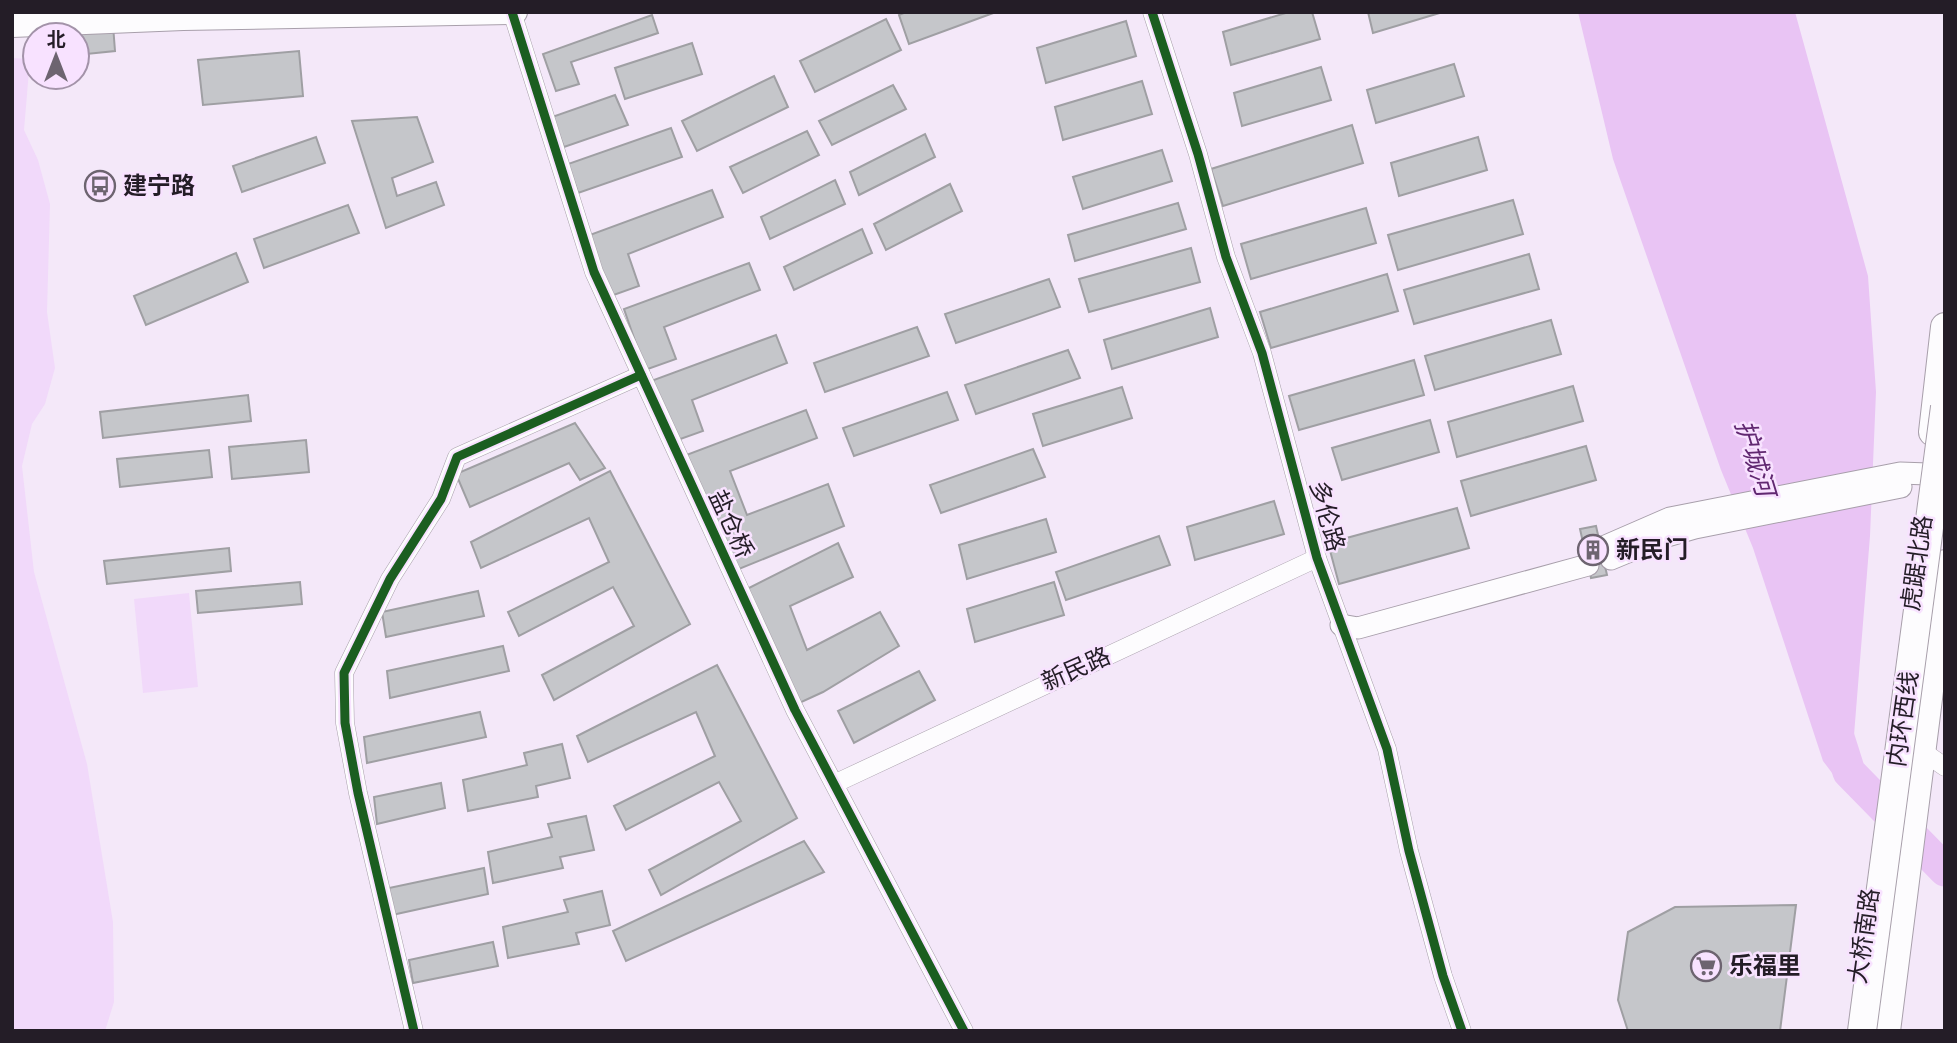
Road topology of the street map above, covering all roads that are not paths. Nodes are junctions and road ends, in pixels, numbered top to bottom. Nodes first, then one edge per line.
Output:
1 (1152, 12) edge
2 (513, 13) edge
3 (12, 25) edge
4 (1945, 327) edge
5 (641, 375) junction
6 (1945, 407) edge
7 (1937, 474) edge
8 (1317, 558) junction
9 (1945, 564) edge
10 (1341, 625) junction
11 (1922, 751) junction
12 (1945, 767) edge
13 (836, 783) junction
14 (1876, 842) joint
15 (414, 1031) edge
16 (964, 1031) edge
17 (1462, 1031) edge
18 (1851, 1031) edge
19 (1862, 1031) edge
20 (1886, 1031) edge

1 - 8 street, 多伦路
2 - 3 main road
2 - 5 street, 盐仓桥
4 - 7 main road, 虎踞北路
5 - 13 street, 盐仓桥
5 - 15 street
6 - 19 main road, 内环西线, bridge
7 - 10 street
7 - 14 main road, 虎踞北路
8 - 10 street, 多伦路
8 - 13 street, 新民路
9 - 11 main road, 大桥南路
10 - 17 street, 多伦路
11 - 12 street
11 - 20 main road, 大桥南路
13 - 16 street, 盐仓桥
14 - 18 main road, 大桥南路

